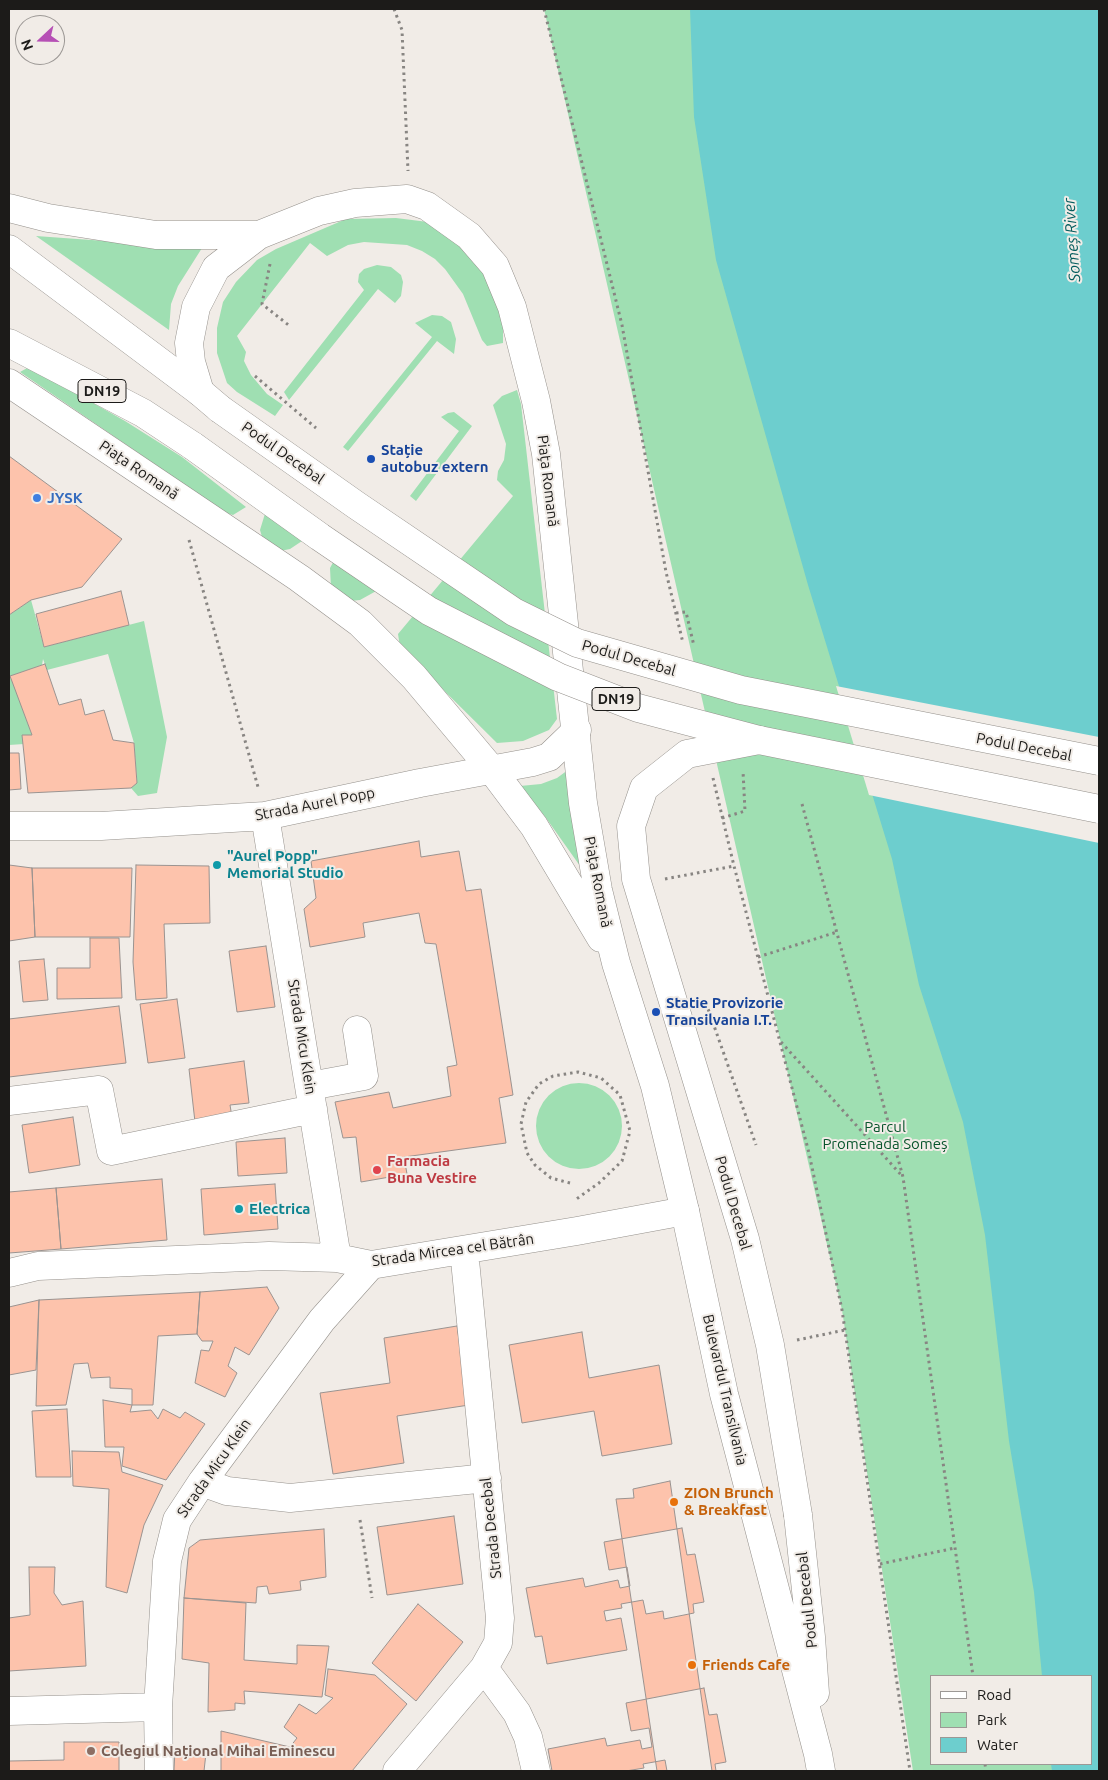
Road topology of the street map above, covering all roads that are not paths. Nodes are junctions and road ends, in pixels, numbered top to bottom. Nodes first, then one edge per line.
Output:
1 (9, 208) edge
2 (259, 235) junction
3 (9, 249) edge
4 (9, 343) edge
5 (9, 383) edge
6 (210, 400) junction
7 (577, 730) junction
8 (759, 740) junction
9 (1099, 761) edge
10 (492, 770) junction
11 (262, 804) junction
12 (1099, 809) edge
13 (9, 826) edge
14 (616, 963) junction
15 (357, 1030) dead end
16 (311, 1098) junction
17 (9, 1102) edge
18 (686, 1211) junction
19 (464, 1250) junction
20 (337, 1258) junction
21 (371, 1265) junction
22 (9, 1273) edge
23 (486, 1478) junction
24 (202, 1482) junction
25 (484, 1668) junction
26 (158, 1707) junction
27 (9, 1711) edge
28 (819, 1763) edge
29 (159, 1771) edge
30 (397, 1771) edge
31 (536, 1771) edge

1 - 2 street, Piața Romană
2 - 6 street, Piața Romană
2 - 7 street, Piața Romană
3 - 6 street
4 - 8 street, Podul Decebal / DN19, bridge
5 - 10 street, Piața Romană
6 - 9 street, Podul Decebal, bridge
7 - 10 street, Strada Aurel Popp
7 - 14 street, Piața Romană
8 - 12 street, Podul Decebal / DN19, bridge
8 - 28 street, Podul Decebal, bridge
10 - 11 street, Strada Aurel Popp
10 - 14 street, Piața Romană
11 - 13 street, Strada Aurel Popp
11 - 16 street, Strada Micu Klein
14 - 18 street, Piața Romană
15 - 16 street
16 - 17 street
16 - 20 street, Strada Micu Klein
18 - 19 street, Strada Mircea cel Bătrân
18 - 28 street, Bulevardul Transilvania
19 - 21 street, Strada Mircea cel Bătrân
19 - 23 street, Strada Decebal
20 - 21 street, Strada Mircea cel Bătrân
20 - 22 street, Strada Mircea cel Bătrân
21 - 24 street, Strada Micu Klein
23 - 24 street
23 - 25 street, Strada Decebal
24 - 26 street, Strada Micu Klein
25 - 30 street, Strada Decebal
25 - 31 street
26 - 27 street
26 - 29 street, Strada Micu Klein

